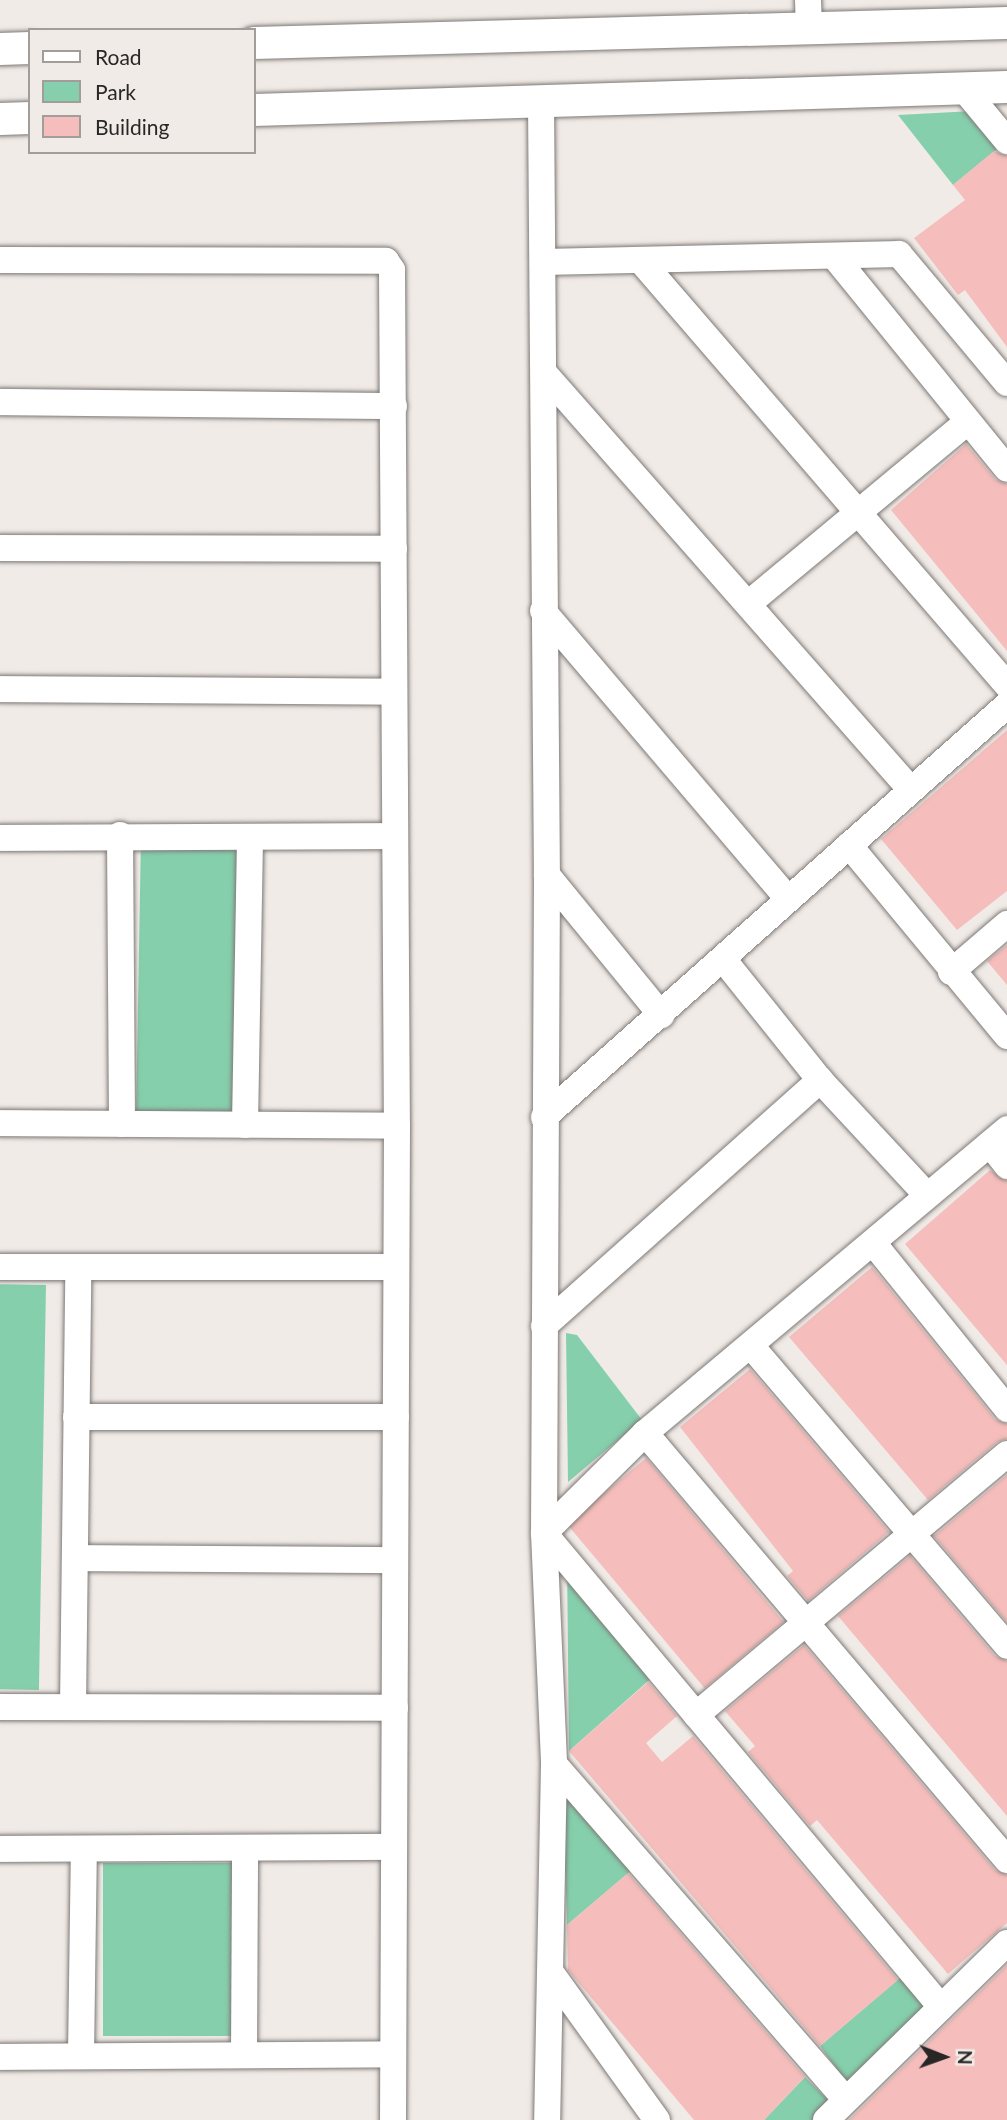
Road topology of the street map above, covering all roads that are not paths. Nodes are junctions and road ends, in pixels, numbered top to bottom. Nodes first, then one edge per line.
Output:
1 (809, 14) edge
2 (1007, 23) edge
3 (256, 43) edge
4 (28, 48) edge
5 (0, 49) edge
6 (1007, 87) edge
7 (963, 88) junction
8 (541, 101) junction
9 (256, 110) edge
10 (28, 118) edge
11 (0, 119) edge
12 (1007, 141) edge
13 (834, 256) junction
14 (0, 260) edge
15 (641, 261) junction
16 (545, 262) junction
17 (545, 374) junction
18 (1007, 383) edge
19 (0, 402) edge
20 (394, 405) junction
21 (967, 422) junction
22 (1007, 469) edge
23 (858, 517) junction
24 (0, 548) edge
25 (394, 549) junction
26 (748, 604) junction
27 (542, 611) junction
28 (1007, 684) edge
29 (0, 690) edge
30 (392, 692) junction
31 (1007, 705) edge
32 (911, 790) junction
33 (120, 835) junction
34 (392, 836) junction
35 (250, 837) junction
36 (0, 838) edge
37 (849, 845) junction
38 (547, 875) junction
39 (788, 899) junction
40 (1007, 924) edge
41 (723, 959) junction
42 (951, 972) junction
43 (661, 1015) junction
44 (1007, 1036) edge
45 (820, 1080) junction
46 (544, 1117) junction
47 (0, 1123) edge
48 (122, 1124) junction
49 (245, 1125) junction
50 (397, 1126) junction
51 (998, 1137) edge
52 (1007, 1166) edge
53 (927, 1195) junction
54 (874, 1244) junction
55 (0, 1267) edge
56 (78, 1267) junction
57 (396, 1267) junction
58 (544, 1326) junction
59 (752, 1347) junction
60 (1007, 1409) edge
61 (76, 1417) junction
62 (396, 1418) junction
63 (645, 1433) junction
64 (1007, 1454) edge
65 (544, 1533) junction
66 (913, 1536) junction
67 (75, 1558) junction
68 (395, 1560) junction
69 (805, 1623) junction
70 (1007, 1646) edge
71 (0, 1707) edge
72 (73, 1707) junction
73 (394, 1708) junction
74 (696, 1715) junction
75 (554, 1764) junction
76 (394, 1847) junction
77 (245, 1848) junction
78 (0, 1849) edge
79 (84, 1849) junction
80 (1007, 1860) edge
81 (1007, 1943) edge
82 (552, 1974) junction
83 (941, 2007) junction
84 (393, 2054) junction
85 (244, 2055) junction
86 (81, 2056) junction
87 (0, 2057) edge
88 (846, 2099) junction
89 (393, 2120) edge
90 (547, 2120) edge
91 (657, 2120) edge
92 (827, 2120) edge

1 - 2 main road
1 - 3 main road
4 - 5 main road
6 - 7 main road
7 - 8 main road
7 - 12 street
8 - 9 main road
8 - 16 street
10 - 11 main road
13 - 15 street
13 - 18 street
13 - 21 street
14 - 20 street
15 - 16 street
15 - 23 street
16 - 17 street
17 - 26 street
17 - 27 street
19 - 20 street
20 - 25 street
21 - 22 street
21 - 23 street
23 - 26 street
23 - 28 street
24 - 25 street
25 - 30 street
26 - 32 street
27 - 38 street
27 - 39 street
29 - 30 street
30 - 34 street
31 - 32 street
32 - 37 street
33 - 35 street
33 - 36 street
33 - 48 street
34 - 35 street
34 - 50 street
35 - 49 street
37 - 39 street
37 - 42 street
38 - 43 street
38 - 46 street
39 - 41 street
40 - 42 street
41 - 43 street
41 - 45 street
42 - 44 street
43 - 46 street
45 - 53 street
45 - 58 street
46 - 58 street
47 - 48 street
48 - 49 street
49 - 50 street
50 - 57 street
51 - 52 street
51 - 53 street
53 - 54 street
54 - 59 street
54 - 60 street
55 - 56 street
56 - 57 street
56 - 61 street
57 - 62 street
58 - 65 street
59 - 63 street
59 - 66 street
61 - 62 street
61 - 67 street
62 - 68 street
63 - 65 street
63 - 69 street
64 - 66 street
65 - 74 street
65 - 75 street
66 - 69 street
66 - 70 street
67 - 68 street
67 - 72 street
68 - 73 street
69 - 74 street
69 - 80 street
71 - 72 street
72 - 73 street
73 - 76 street
74 - 83 street
75 - 82 street
75 - 88 street
76 - 77 street
76 - 84 street
77 - 79 street
77 - 85 street
78 - 79 street
79 - 86 street
81 - 83 street
82 - 90 street
82 - 91 street
83 - 88 street
84 - 85 street
84 - 89 street
85 - 86 street
86 - 87 street
88 - 92 street

